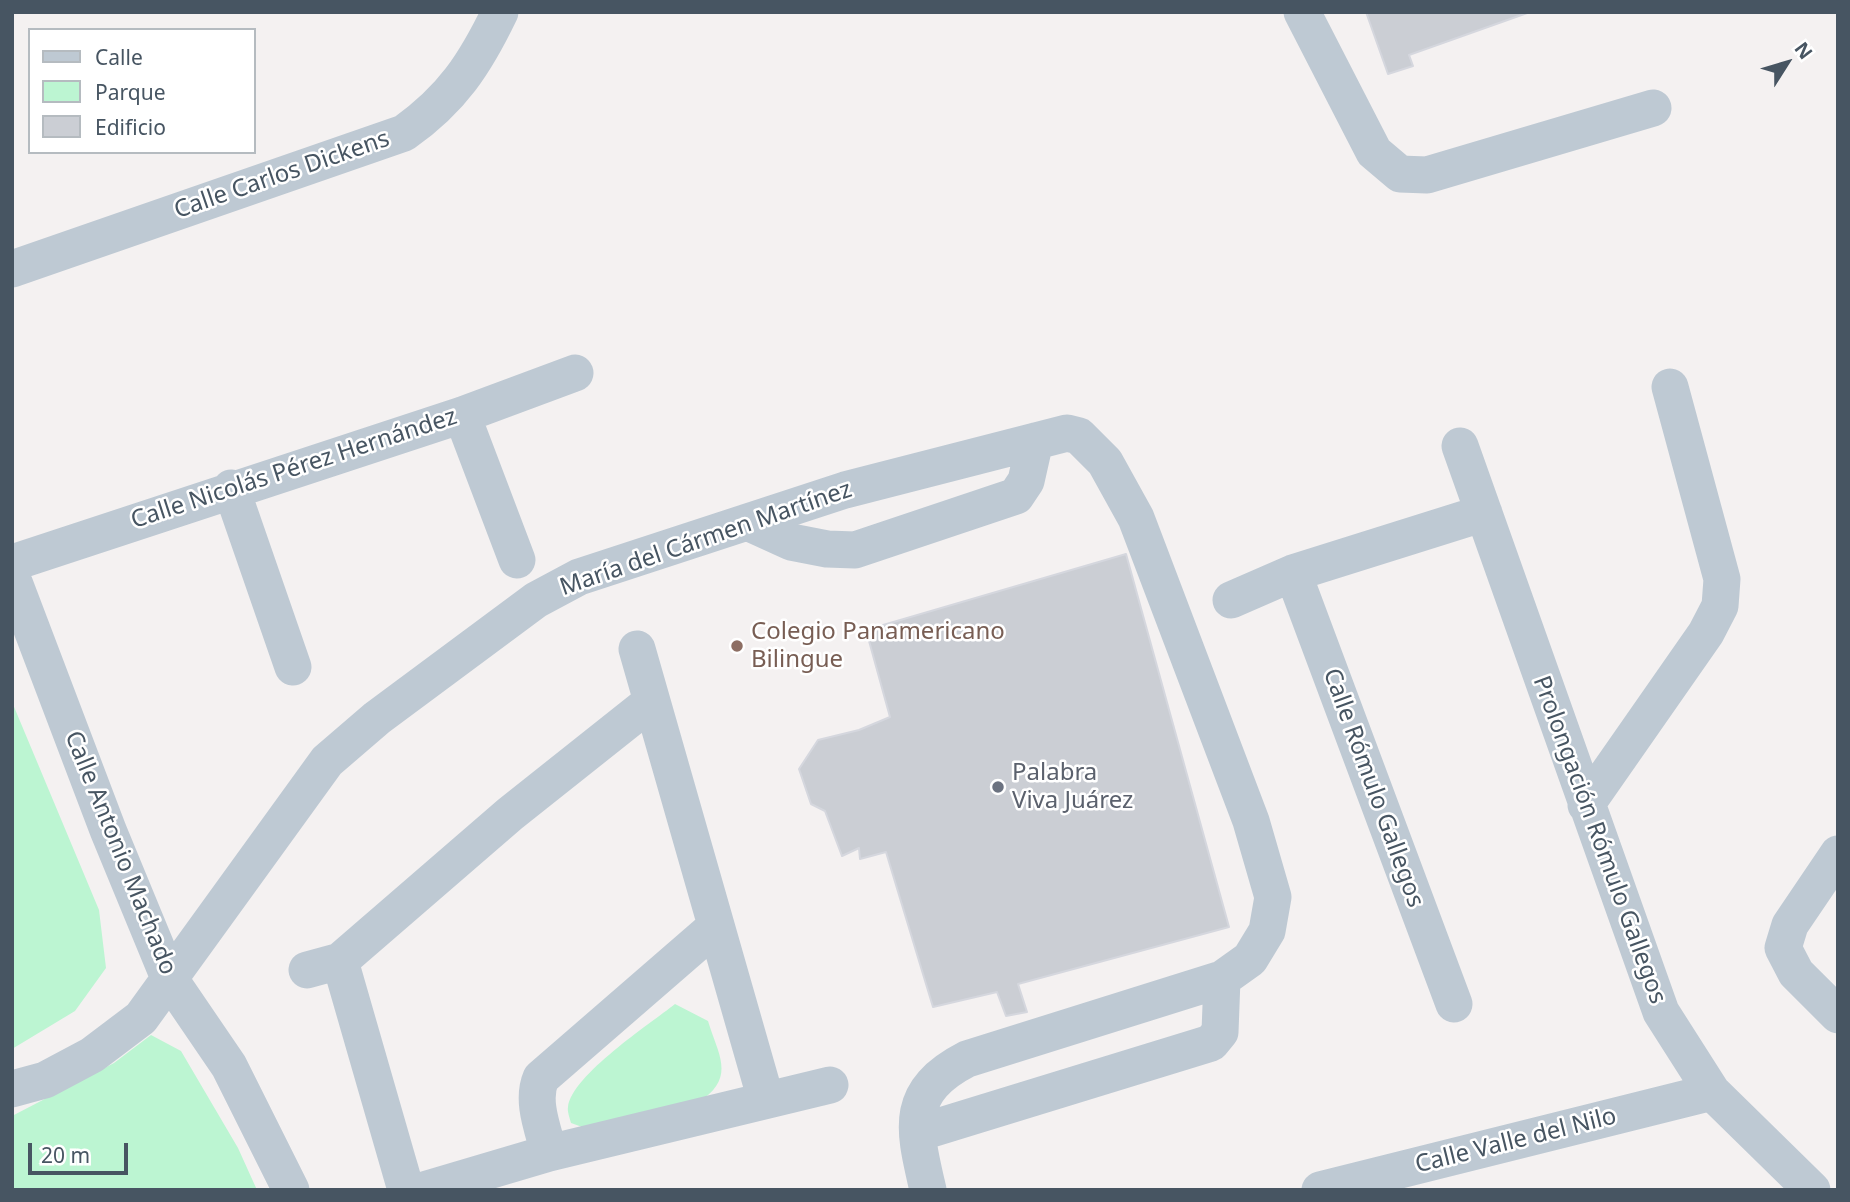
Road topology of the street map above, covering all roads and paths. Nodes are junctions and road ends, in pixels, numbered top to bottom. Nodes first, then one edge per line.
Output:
1 (500, 12) edge
2 (1303, 12) edge
3 (1653, 107) dead end
4 (12, 269) edge
5 (575, 373) dead end
6 (1670, 387) dead end
7 (462, 415) junction
8 (1051, 437) junction
9 (1460, 446) dead end
10 (231, 488) junction
11 (1483, 513) junction
12 (747, 522) junction
13 (517, 560) dead end
14 (12, 563) edge
15 (1293, 573) junction
16 (12, 577) edge
17 (1231, 600) dead end
18 (637, 649) dead end
19 (293, 667) dead end
20 (651, 702) junction
21 (1586, 805) junction
22 (1838, 854) edge
23 (715, 928) junction
24 (169, 978) junction
25 (1222, 979) junction
26 (1454, 1004) dead end
27 (1838, 1015) edge
28 (830, 1086) dead end
29 (12, 1089) edge
30 (1712, 1092) junction
31 (766, 1100) junction
32 (918, 1133) junction
33 (549, 1153) junction
34 (925, 1179) edge
35 (291, 1190) edge
36 (405, 1190) edge
37 (424, 1190) edge
38 (1320, 1190) edge
39 (1812, 1190) edge

1 - 4 street, Calle Carlos Dickens
2 - 3 street
5 - 7 street, Calle Nicolás Pérez Hernández
6 - 21 street
7 - 10 street, Calle Nicolás Pérez Hernández
7 - 13 street
8 - 12 street, María del Cármen Martínez
8 - 12 street
8 - 25 street
9 - 11 street, Prolongación Rómulo Gallegos
10 - 14 street, Calle Nicolás Pérez Hernández
10 - 19 street
11 - 15 street
11 - 21 street, Prolongación Rómulo Gallegos
12 - 24 street, María del Cármen Martínez
15 - 17 street
15 - 26 street, Calle Rómulo Gallegos
16 - 24 street, Calle Antonio Machado
18 - 20 street
20 - 23 street
20 - 36 street
21 - 30 street, Prolongación Rómulo Gallegos
22 - 27 street
23 - 31 street
23 - 33 street
24 - 29 street, María del Cármen Martínez
24 - 35 street, Calle Antonio Machado
25 - 32 street
25 - 32 street
28 - 31 street
30 - 38 street, Calle Valle del Nilo
30 - 39 street, Prolongación Rómulo Gallegos
31 - 33 street
32 - 34 street
33 - 37 street

